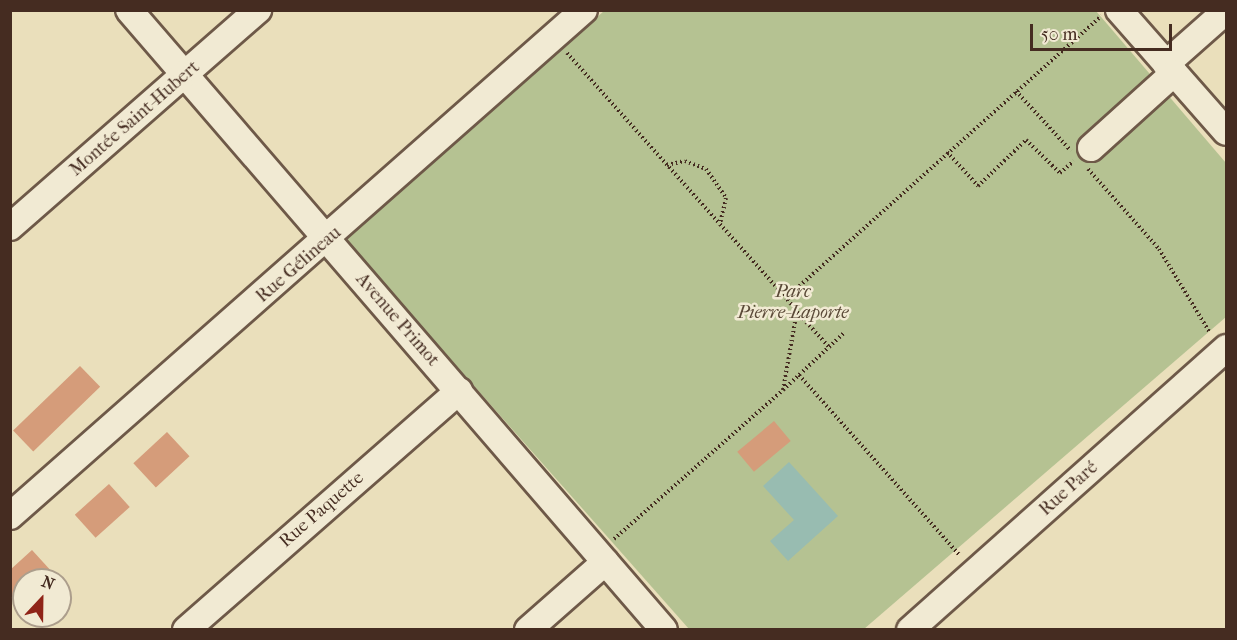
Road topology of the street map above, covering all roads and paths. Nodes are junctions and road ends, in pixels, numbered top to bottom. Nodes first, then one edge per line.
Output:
1 (129, 10) edge
2 (258, 10) edge
3 (584, 10) edge
4 (1108, 10) edge
5 (1119, 10) edge
6 (1227, 11) edge
7 (553, 38) junction
8 (1170, 68) junction
9 (186, 75) junction
10 (1016, 91) junction
11 (1227, 132) edge
12 (947, 152) junction
13 (1084, 153) junction
14 (667, 165) junction
15 (720, 224) junction
16 (10, 227) edge
17 (327, 241) junction
18 (786, 298) junction
19 (796, 311) junction
20 (844, 333) dead end
21 (829, 347) junction
22 (1224, 350) edge
23 (800, 375) junction
24 (783, 390) junction
25 (459, 391) junction
26 (10, 516) edge
27 (601, 558) junction
28 (975, 573) junction
29 (186, 630) edge
30 (528, 630) edge
31 (664, 630) edge
32 (910, 630) edge

1 - 9 street, Avenue Primot
2 - 9 street, Montée Saint-Hubert
3 - 7 street, Rue Gélineau
4 - 10 path
5 - 8 street
6 - 8 street
7 - 14 path
7 - 17 street, Rue Gélineau
8 - 11 street
8 - 13 street
9 - 16 street, Montée Saint-Hubert
9 - 17 street, Avenue Primot
10 - 12 path
10 - 13 path
12 - 13 path
12 - 18 path
13 - 22 path
14 - 15 path
14 - 15 path
15 - 18 path
17 - 25 street, Avenue Primot
17 - 26 street, Rue Gélineau
18 - 19 path
19 - 21 path
19 - 24 path
20 - 21 path
21 - 23 path
22 - 28 street, Rue Paré
23 - 24 path
23 - 28 path
24 - 27 path
25 - 27 street, Avenue Primot
25 - 29 street, Rue Paquette
27 - 30 street
27 - 31 street, Avenue Primot
28 - 32 street, Rue Paré

